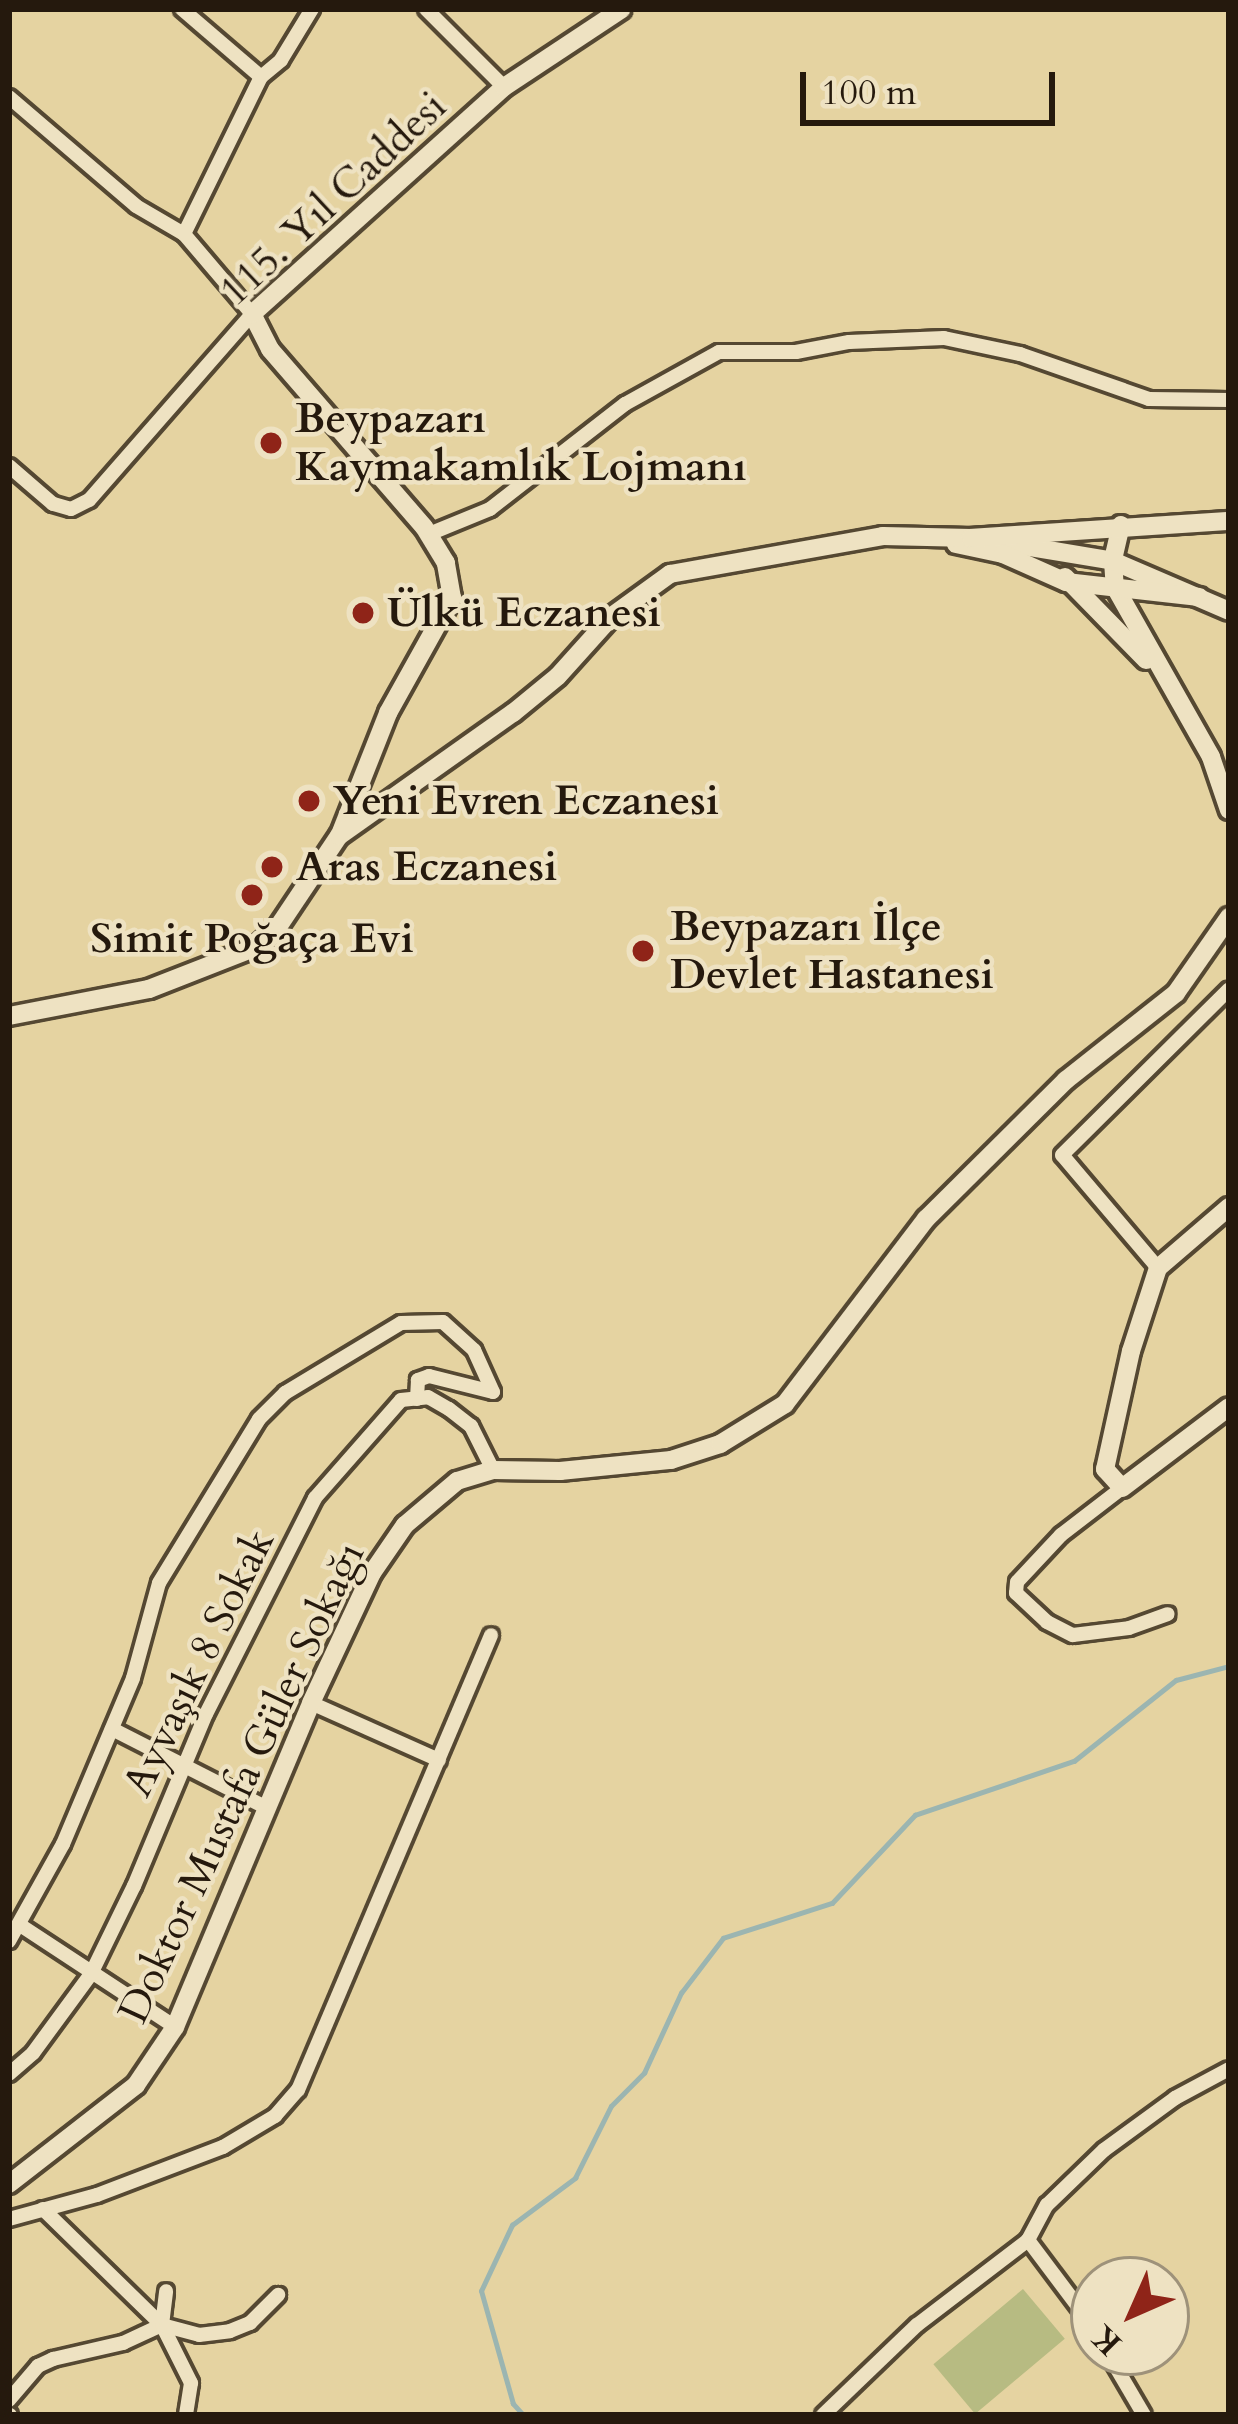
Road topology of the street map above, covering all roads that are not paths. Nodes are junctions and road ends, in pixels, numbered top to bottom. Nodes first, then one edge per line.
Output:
1 (182, 9) edge
2 (312, 9) edge
3 (426, 9) edge
4 (619, 10) edge
5 (261, 76) junction
6 (504, 87) junction
7 (9, 97) edge
8 (184, 234) junction
9 (252, 314) junction
10 (1229, 400) edge
11 (9, 466) edge
12 (1229, 521) edge
13 (1120, 525) junction
14 (428, 534) junction
15 (928, 536) junction
16 (971, 538) junction
17 (1065, 552) junction
18 (1113, 561) junction
19 (1066, 582) junction
20 (1115, 587) junction
21 (1199, 598) junction
22 (1229, 611) edge
23 (1164, 676) junction
24 (1229, 810) edge
25 (339, 836) junction
26 (1229, 917) edge
27 (1229, 989) edge
28 (9, 1016) edge
29 (1229, 1207) edge
30 (1157, 1268) junction
31 (417, 1399) junction
32 (1229, 1407) edge
33 (493, 1470) junction
34 (1122, 1488) junction
35 (1168, 1614) dead end
36 (491, 1635) dead end
37 (311, 1702) junction
38 (112, 1729) junction
39 (439, 1760) junction
40 (181, 1767) junction
41 (265, 1807) junction
42 (20, 1925) junction
43 (9, 1941) edge
44 (91, 1974) junction
45 (175, 2027) junction
46 (1229, 2069) edge
47 (9, 2074) edge
48 (9, 2184) edge
49 (43, 2210) junction
50 (9, 2219) edge
51 (1028, 2240) junction
52 (166, 2291) dead end
53 (278, 2295) dead end
54 (1070, 2297) edge
55 (162, 2325) junction
56 (1121, 2376) edge
57 (9, 2400) edge
58 (186, 2415) edge
59 (823, 2415) edge
60 (1144, 2415) edge

1 - 5 street
2 - 5 street
3 - 6 street
4 - 6 street, 115. Yıl Caddesi
5 - 8 street
6 - 9 street, 115. Yıl Caddesi
7 - 8 street
8 - 9 street
9 - 11 street, 115. Yıl Caddesi
9 - 14 street
10 - 14 street
12 - 13 street
13 - 16 street
13 - 17 street
13 - 18 street
14 - 25 street
15 - 16 street
15 - 19 street
15 - 25 street
16 - 17 street
17 - 18 street
17 - 19 street
18 - 20 street
18 - 21 street
19 - 20 street
19 - 23 street
20 - 21 street
20 - 23 street
21 - 22 street
23 - 24 street
25 - 28 street
26 - 33 street
27 - 30 street
29 - 30 street
30 - 34 street
31 - 33 street
31 - 38 street, Ayvaşık 8 Sokak
31 - 40 street, Ayvaşık 8 Sokak
32 - 34 street
33 - 37 street, Doktor Mustafa Güler Sokağı
34 - 35 street
36 - 39 street
37 - 39 street
37 - 41 street, Doktor Mustafa Güler Sokağı
38 - 40 street
38 - 42 street
39 - 49 street
40 - 41 street
40 - 44 street, Ayvaşık 8 Sokak
41 - 45 street, Doktor Mustafa Güler Sokağı
42 - 43 street
42 - 44 street
44 - 45 street
44 - 47 street, Ayvaşık 8 Sokak
45 - 48 street, Doktor Mustafa Güler Sokağı
46 - 51 street
49 - 50 street
49 - 55 street
51 - 54 street
51 - 59 street
52 - 55 street
53 - 55 street
55 - 57 street
55 - 58 street
56 - 60 street

